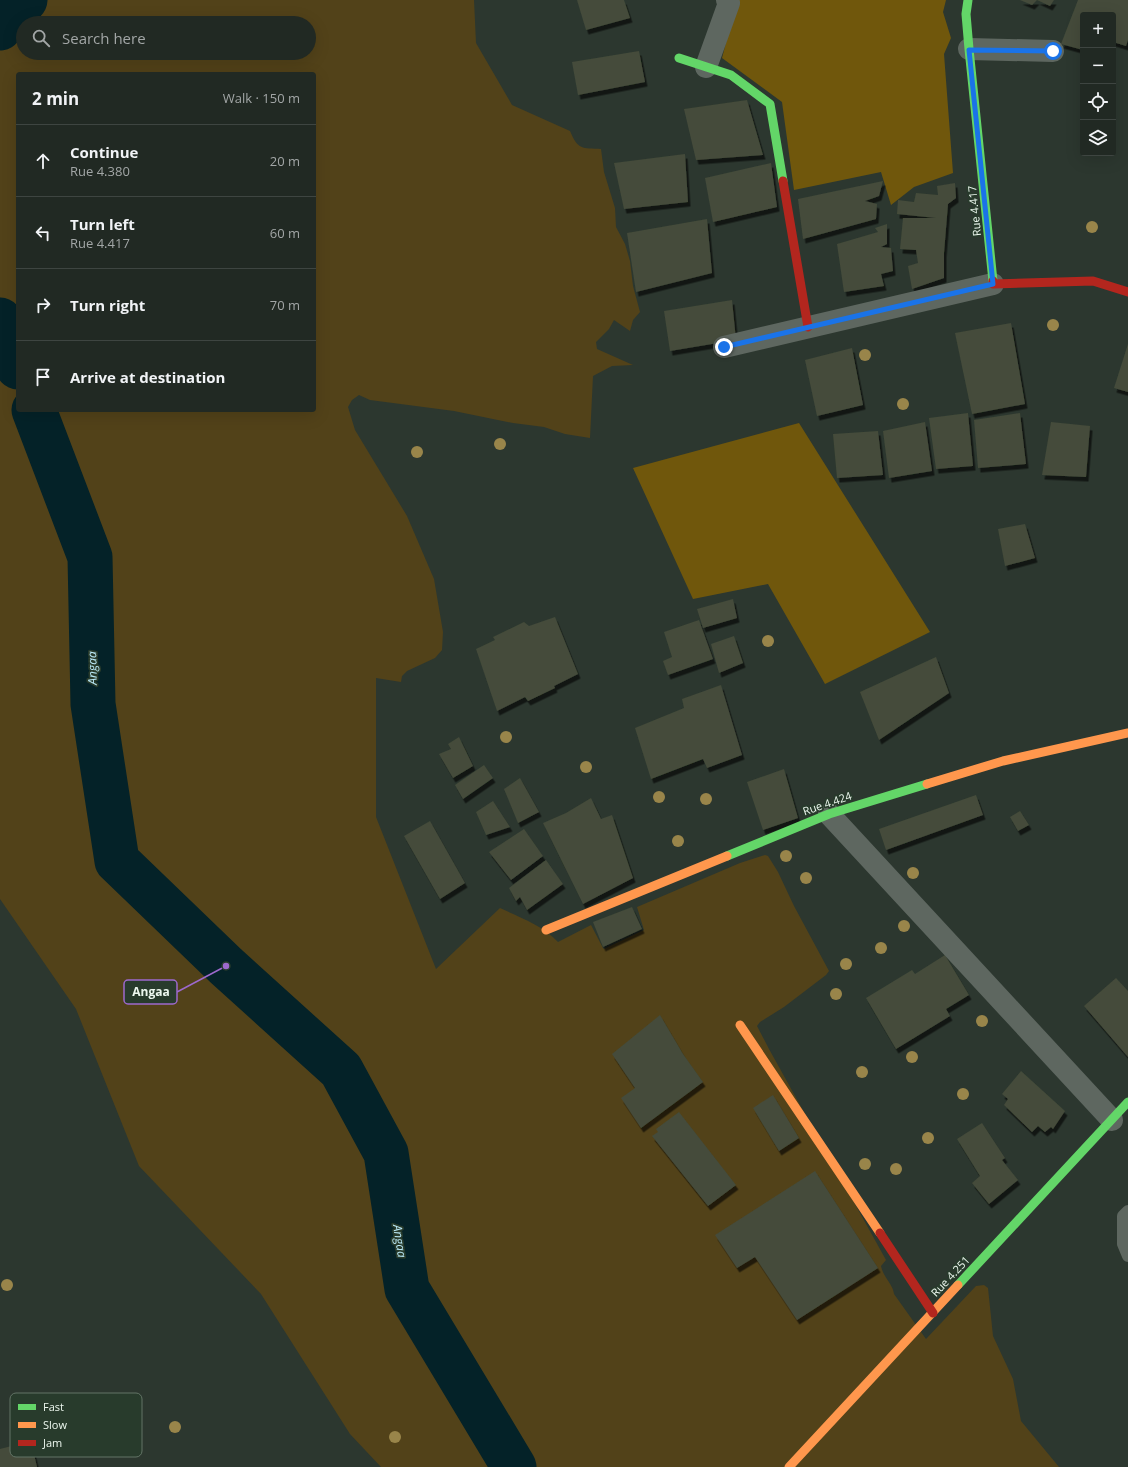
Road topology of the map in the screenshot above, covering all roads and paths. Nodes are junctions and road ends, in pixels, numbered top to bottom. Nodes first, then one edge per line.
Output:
1 (727, 0) edge
2 (968, 0) edge
3 (969, 50) junction
4 (1053, 51) dead end
5 (679, 58) dead end
6 (706, 67) junction
7 (993, 284) junction
8 (1128, 292) edge
9 (808, 327) junction
10 (724, 347) dead end
11 (1128, 733) edge
12 (829, 814) junction
13 (546, 930) dead end
14 (740, 1025) dead end
15 (1128, 1102) edge
16 (1112, 1120) junction
17 (1128, 1211) edge
18 (1128, 1256) edge
19 (933, 1313) junction
20 (789, 1467) edge

1 - 6 street
2 - 3 street, Rue 4.417
3 - 4 street
3 - 7 street, Rue 4.417
5 - 6 street
6 - 9 street
7 - 8 street
7 - 9 street
9 - 10 street
11 - 12 street, Rue 4.424
12 - 13 street, Rue 4.424
12 - 16 street
14 - 19 street
15 - 16 street, Rue 4.251
16 - 19 street, Rue 4.251
17 - 18 lane
19 - 20 street, Rue 4.251

